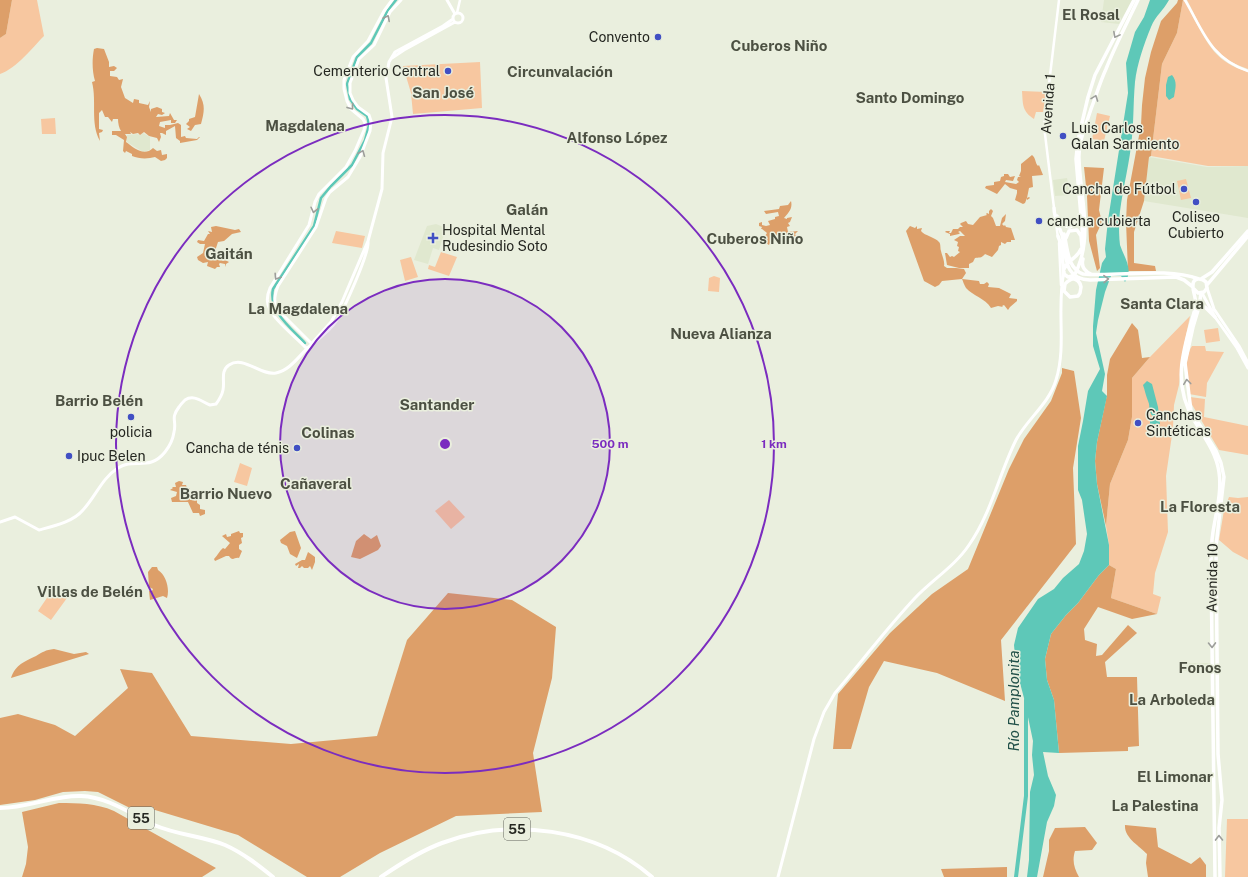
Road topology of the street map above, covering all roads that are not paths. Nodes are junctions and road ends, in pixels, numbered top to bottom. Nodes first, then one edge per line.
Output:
1 (392, 0) edge
2 (401, 0) edge
3 (447, 0) edge
4 (460, 0) edge
5 (1059, 0) edge
6 (1134, 0) edge
7 (1138, 0) edge
8 (1185, 0) edge
9 (456, 13) junction
10 (453, 19) junction
11 (456, 22) junction
12 (390, 60) junction
13 (1098, 68) junction
14 (1106, 69) junction
15 (1248, 71) edge
16 (1095, 75) junction
17 (1103, 77) junction
18 (1080, 206) junction
19 (1054, 208) joint
20 (1057, 218) junction
21 (1248, 230) edge
22 (1058, 236) junction
23 (1248, 236) edge
24 (1065, 242) junction
25 (1083, 247) junction
26 (1071, 260) junction
27 (1079, 264) junction
28 (1064, 271) junction
29 (1092, 275) junction
30 (1209, 275) junction
31 (1069, 277) junction
32 (1082, 279) junction
33 (1200, 279) junction
34 (1211, 279) junction
35 (1207, 286) junction
36 (1061, 287) junction
37 (1193, 288) junction
38 (1202, 293) junction
39 (1199, 307) junction
40 (1195, 316) junction
41 (1215, 317) junction
42 (312, 344) junction
43 (307, 349) junction
44 (1185, 350) junction
45 (1248, 363) edge
46 (1248, 368) edge
47 (0, 522) edge
48 (1212, 625) junction
49 (1217, 625) junction
50 (1212, 632) junction
51 (1217, 632) junction
52 (1214, 792) junction
53 (1221, 792) junction
54 (1222, 800) junction
55 (1214, 801) junction
56 (0, 808) edge
57 (273, 877) edge
58 (381, 877) edge
59 (652, 877) edge
60 (778, 877) edge
61 (1215, 877) edge
62 (1220, 877) edge

1 -> 43 main road
42 -> 2 main road
3 - 9 main road
4 - 9 street
5 - 19 street, Avenida 1
6 -> 13 main road
7 - 14 main road
8 - 15 street
9 - 10 main road
9 - 11 main road
10 - 11 main road
10 - 12 main road
11 - 12 main road
12 - 42 main road
13 - 14 main road
13 - 16 main road
14 - 17 main road
16 - 17 main road
16 - 18 main road
25 -> 17 main road
18 - 20 main road
18 - 25 main road
19 - 20 main road
20 - 22 street
20 - 24 main road
21 - 30 main road
22 - 28 main road
22 - 36 street
23 - 34 main road
24 - 25 main road
24 - 29 main road
24 - 32 main road
25 - 26 main road
25 - 27 main road
25 - 29 main road
26 - 27 main road
26 - 28 main road
27 - 31 main road
28 - 31 main road
28 - 36 main road
29 - 33 main road
30 - 33 main road
30 - 34 main road
31 - 32 main road
31 - 36 main road
32 -> 37 main road
33 - 35 main road
33 - 37 main road
34 - 35 main road
35 - 38 main road
35 - 45 main road
36 - 60 main road
37 - 38 main road
37 - 40 main road, Avenida 10
38 - 39 main road, Avenida 10
38 - 41 main road
39 - 40 main road, Avenida 10
39 - 41 main road
40 - 44 main road, Avenida 10
41 - 46 main road
42 - 43 main road
43 - 47 main road
44 - 48 main road, Avenida 10
49 -> 44 main road, Avenida 10
48 - 49 main road
48 - 50 main road, Avenida 10
49 - 51 main road, Avenida 10
50 - 51 main road
50 -> 52 main road, Avenida 10
51 - 53 main road, Avenida 10
52 - 53 main road
52 - 55 main road, Avenida 10
53 - 54 main road, Avenida 10
54 - 55 main road
62 -> 54 main road, Avenida 10
55 - 61 main road, Avenida 10
56 - 57 highway, 55
58 - 59 highway, 55

